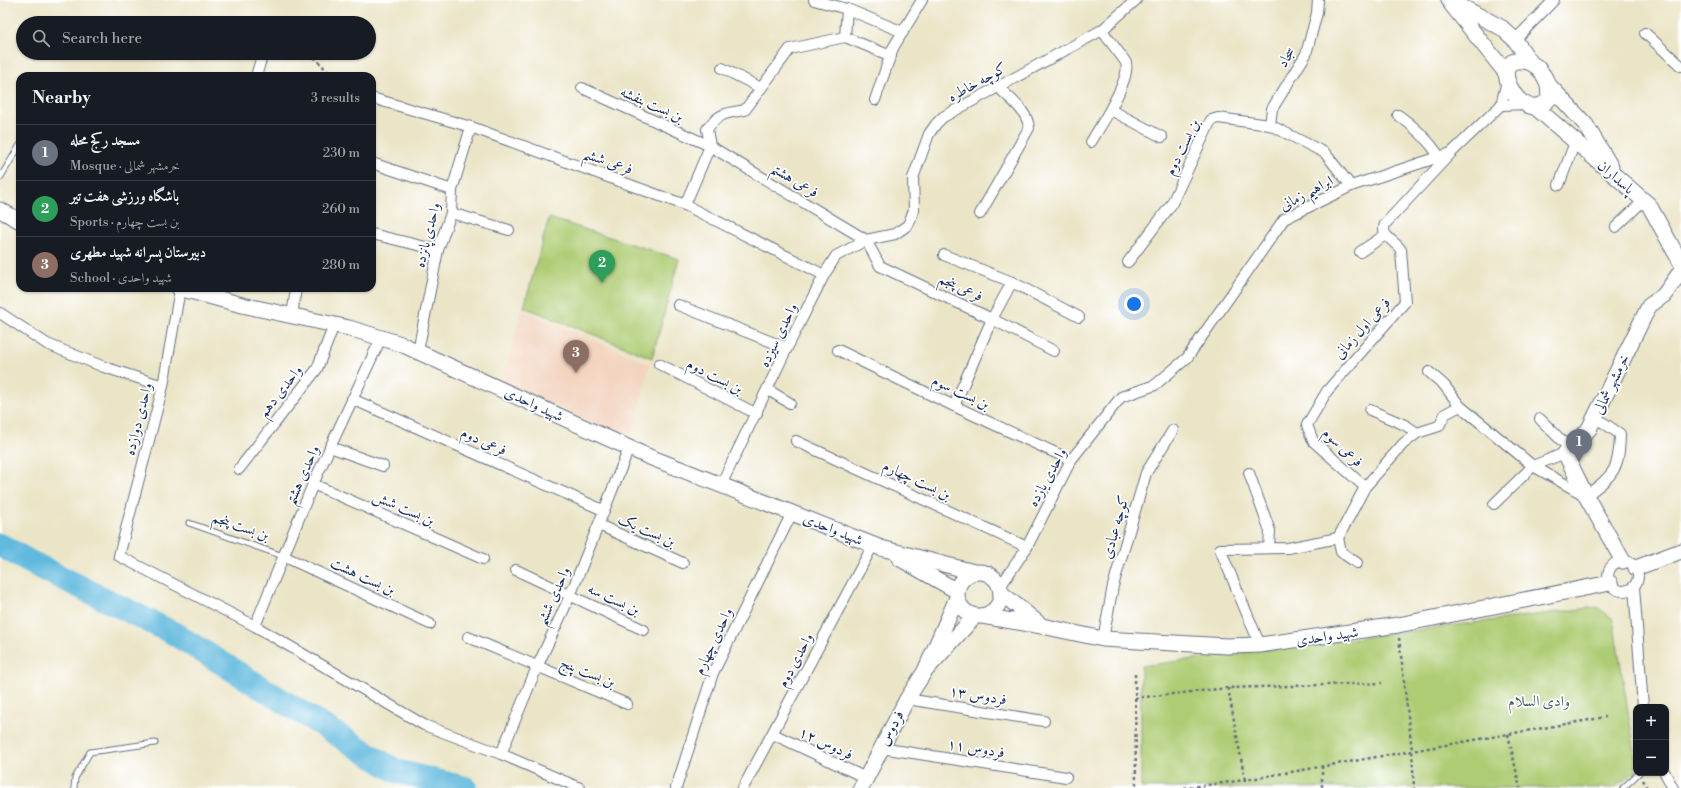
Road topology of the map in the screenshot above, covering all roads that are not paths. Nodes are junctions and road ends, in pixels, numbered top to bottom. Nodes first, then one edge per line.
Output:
1 (814, 0) edge
2 (922, 0) edge
3 (1136, 0) edge
4 (1318, 0) edge
5 (1448, 0) edge
6 (1554, 0) edge
7 (847, 9) junction
8 (1102, 30) junction
9 (903, 32) junction
10 (1645, 33) dead end
11 (845, 37) junction
12 (1515, 40) junction
13 (891, 56) junction
14 (261, 60) edge
15 (1531, 63) junction
16 (1681, 66) edge
17 (722, 68) dead end
18 (257, 72) edge
19 (1506, 77) junction
20 (1548, 84) junction
21 (998, 87) junction
22 (582, 88) dead end
23 (760, 88) junction
24 (376, 99) edge
25 (875, 100) dead end
26 (1501, 105) junction
27 (1531, 105) junction
28 (1111, 110) junction
29 (1398, 115) dead end
30 (1270, 125) junction
31 (471, 128) junction
32 (1162, 137) dead end
33 (1091, 142) dead end
34 (1575, 142) junction
35 (710, 146) junction
36 (16, 152) edge
37 (1451, 154) junction
38 (1440, 157) junction
39 (376, 164) edge
40 (0, 178) edge
41 (1617, 178) junction
42 (1559, 185) dead end
43 (1351, 186) junction
44 (452, 190) junction
45 (1644, 201) junction
46 (685, 205) junction
47 (0, 210) edge
48 (451, 213) junction
49 (980, 214) dead end
50 (16, 220) edge
51 (1616, 226) dead end
52 (509, 230) dead end
53 (895, 234) joint
54 (376, 235) edge
55 (1385, 235) junction
56 (866, 240) junction
57 (438, 250) junction
58 (1360, 252) dead end
59 (944, 255) dead end
60 (1128, 262) dead end
61 (1681, 263) edge
62 (1681, 271) edge
63 (824, 275) junction
64 (1012, 282) junction
65 (178, 292) edge
66 (202, 292) edge
67 (295, 292) edge
68 (678, 305) dead end
69 (0, 313) edge
70 (292, 316) junction
71 (1079, 317) dead end
72 (992, 319) junction
73 (334, 325) junction
74 (381, 338) junction
75 (787, 348) junction
76 (838, 350) dead end
77 (418, 351) junction
78 (1054, 351) dead end
79 (659, 364) dead end
80 (1429, 372) dead end
81 (1155, 385) joint
82 (163, 386) junction
83 (768, 390) junction
84 (352, 399) junction
85 (790, 403) dead end
86 (954, 406) junction
87 (1460, 406) junction
88 (1370, 410) dead end
89 (757, 414) junction
90 (1595, 416) junction
91 (1540, 419) dead end
92 (1307, 425) joint
93 (1174, 430) dead end
94 (1417, 433) junction
95 (796, 440) dead end
96 (330, 447) junction
97 (629, 448) junction
98 (1567, 450) junction
99 (1071, 460) junction
100 (383, 466) dead end
101 (1533, 466) junction
102 (239, 469) dead end
103 (1249, 473) dead end
104 (314, 484) junction
105 (721, 485) junction
106 (1365, 487) junction
107 (1586, 496) junction
108 (1494, 504) dead end
109 (603, 510) junction
110 (792, 513) junction
111 (189, 523) dead end
112 (599, 524) junction
113 (1338, 538) junction
114 (877, 546) junction
115 (1027, 547) junction
116 (1268, 547) junction
117 (1680, 554) edge
118 (283, 556) junction
119 (483, 559) dead end
120 (1623, 561) junction
121 (683, 563) dead end
122 (1357, 563) dead end
123 (1636, 568) junction
124 (516, 570) dead end
125 (974, 572) junction
126 (1610, 583) junction
127 (1634, 587) junction
128 (1001, 590) junction
129 (957, 594) junction
130 (570, 596) junction
131 (978, 616) junction
132 (430, 624) dead end
133 (255, 626) junction
134 (1042, 626) junction
135 (644, 630) dead end
136 (468, 638) dead end
137 (1103, 639) junction
138 (1260, 645) junction
139 (537, 667) junction
140 (925, 671) junction
141 (907, 699) junction
142 (627, 704) dead end
143 (1643, 704) edge
144 (1044, 721) dead end
145 (773, 734) junction
146 (155, 743) dead end
147 (881, 748) junction
148 (501, 754) junction
149 (1636, 776) edge
150 (1667, 776) edge
151 (1066, 777) dead end
152 (864, 783) edge
153 (74, 788) edge
154 (580, 788) edge
155 (676, 788) edge
156 (743, 788) edge
157 (1623, 788) edge
158 (1673, 788) edge

1 - 7 street
2 - 9 street
3 - 8 street, كوچه خاطره
4 - 30 street, سجاد
5 - 12 street
5 - 19 street
6 - 12 street
7 - 9 street
7 - 11 street
8 - 21 street, كوچه خاطره
8 - 28 street
9 - 13 street
10 - 16 street
11 - 13 street
11 - 23 street
12 - 15 street
13 - 25 street
14 - 18 street
15 - 19 street
15 - 20 street
17 - 23 street
19 - 26 street
19 - 27 street
20 - 27 street
20 - 41 street
21 - 49 street
21 - 53 street, كوچه خاطره
22 - 35 street, بن بست بنفشه
23 - 35 street
24 - 31 street, فرعی ششم
26 - 27 street
26 - 37 street, ابراهیم زمانی
27 - 34 street, پاسداران
28 - 32 street
28 - 33 street
29 - 38 street
30 - 43 street, بن بست دوم
30 - 60 street, بن بست دوم
31 - 44 street, واحدی پانزده
31 - 46 street, فرعی ششم
34 - 41 street, پاسداران
34 - 42 street
35 - 46 street
35 - 56 street, فرعی هشتم
36 - 40 lane
37 - 38 street, ابراهیم زمانی
37 - 55 street
38 - 43 street, ابراهیم زمانی
39 - 44 street
41 - 45 street, پاسداران
43 - 81 street, ابراهیم زمانی
44 - 48 street, واحدی پانزده
45 - 51 street
45 - 61 street, پاسداران
46 - 63 street, فرعی ششم
47 - 50 street
48 - 52 street
48 - 57 street, واحدی پانزده
53 - 56 street, واحدی سیزده
54 - 57 street
55 - 58 street
55 - 92 street, فرعی اول زمانی
56 - 63 street, واحدی سیزده
56 - 72 street, فرعی پنجم
57 - 77 street, واحدی پانزده
59 - 64 street
62 - 90 street, خرمشهر شمالی
63 - 75 street, واحدی سیزده
64 - 71 street
64 - 72 street
65 - 82 street, واحدی دوازده
66 - 70 street, شهید واحدی
67 - 70 street
68 - 75 street
69 - 82 street
70 - 73 street, شهید واحدی
72 - 78 street, فرعی پنجم
72 - 86 street
73 - 74 street, شهید واحدی
73 - 102 street, واحدی دهم
74 - 77 street, شهید واحدی
74 - 84 street, واحدی هشتم
75 - 83 street, واحدی سیزده
76 - 86 street, بن بست سوم
77 - 97 street, شهید واحدی
79 - 89 street, بن بست دوم
80 - 87 street
81 - 99 street, واحدی یازده
82 - 133 street, واحدی دوازده
83 - 85 street
83 - 89 street, واحدی سیزده
84 - 96 street, واحدی هشتم
84 - 109 street, فرعی دوم
86 - 99 street, بن بست سوم
87 - 94 street
87 - 101 street
88 - 94 street
89 - 105 street, واحدی سیزده
90 - 98 street, خرمشهر شمالی
90 - 107 street
91 - 98 street
92 - 106 street, فرعی سوم
93 - 137 street, کوچه عبادی
94 - 106 street
95 - 115 street, بن بست چهارم
96 - 100 street
96 - 104 street, واحدی هشتم
97 - 105 street, شهید واحدی
97 - 109 street, واحدی ششم
98 - 101 street
98 - 107 street
99 - 115 street, واحدی یازده
101 - 107 street
101 - 108 street
103 - 116 street
104 - 118 street, واحدی هشتم
104 - 119 street, بن بست شش
105 - 110 street, شهید واحدی
106 - 113 street
107 - 120 street
109 - 112 street, واحدی ششم
110 - 114 street, شهید واحدی
110 - 155 street, واحدی چهارم
111 - 118 lane, بن بست پنجم
112 - 121 street, بن بست یک
112 - 130 street, واحدی ششم
113 - 116 street
113 - 122 street
114 - 125 street
114 - 129 street
114 - 145 street, واحدی دوم
115 - 128 street, واحدی یازده
116 - 138 street
117 - 123 street
118 - 132 street, بن بست هشت
118 - 133 street, واحدی هشتم
120 - 123 street
120 - 126 street
123 - 127 street
124 - 130 street, بن بست سه
125 - 128 street
125 - 129 street
126 - 127 street
126 - 138 street, شهید واحدی
127 - 143 street
128 - 131 street
128 - 134 street
129 - 131 street
129 - 140 street
130 - 135 street, بن بست سه
130 - 139 street, واحدی ششم
131 - 134 street, شهید واحدی
131 - 140 street
133 - 148 street
134 - 137 street, شهید واحدی
136 - 139 street
137 - 138 street, شهید واحدی
139 - 142 street, بن بست پنج
139 - 148 street, واحدی ششم
140 - 141 street, فردوس
141 - 144 street, فردوس ۱۳
141 - 147 street, فردوس
145 - 152 street, فردوس ۱۲
145 - 156 street, واحدی دوم
146 - 153 lane
147 - 151 street, فردوس ۱۱
147 - 152 street, فردوس
148 - 154 street
149 - 157 lane
150 - 158 street

